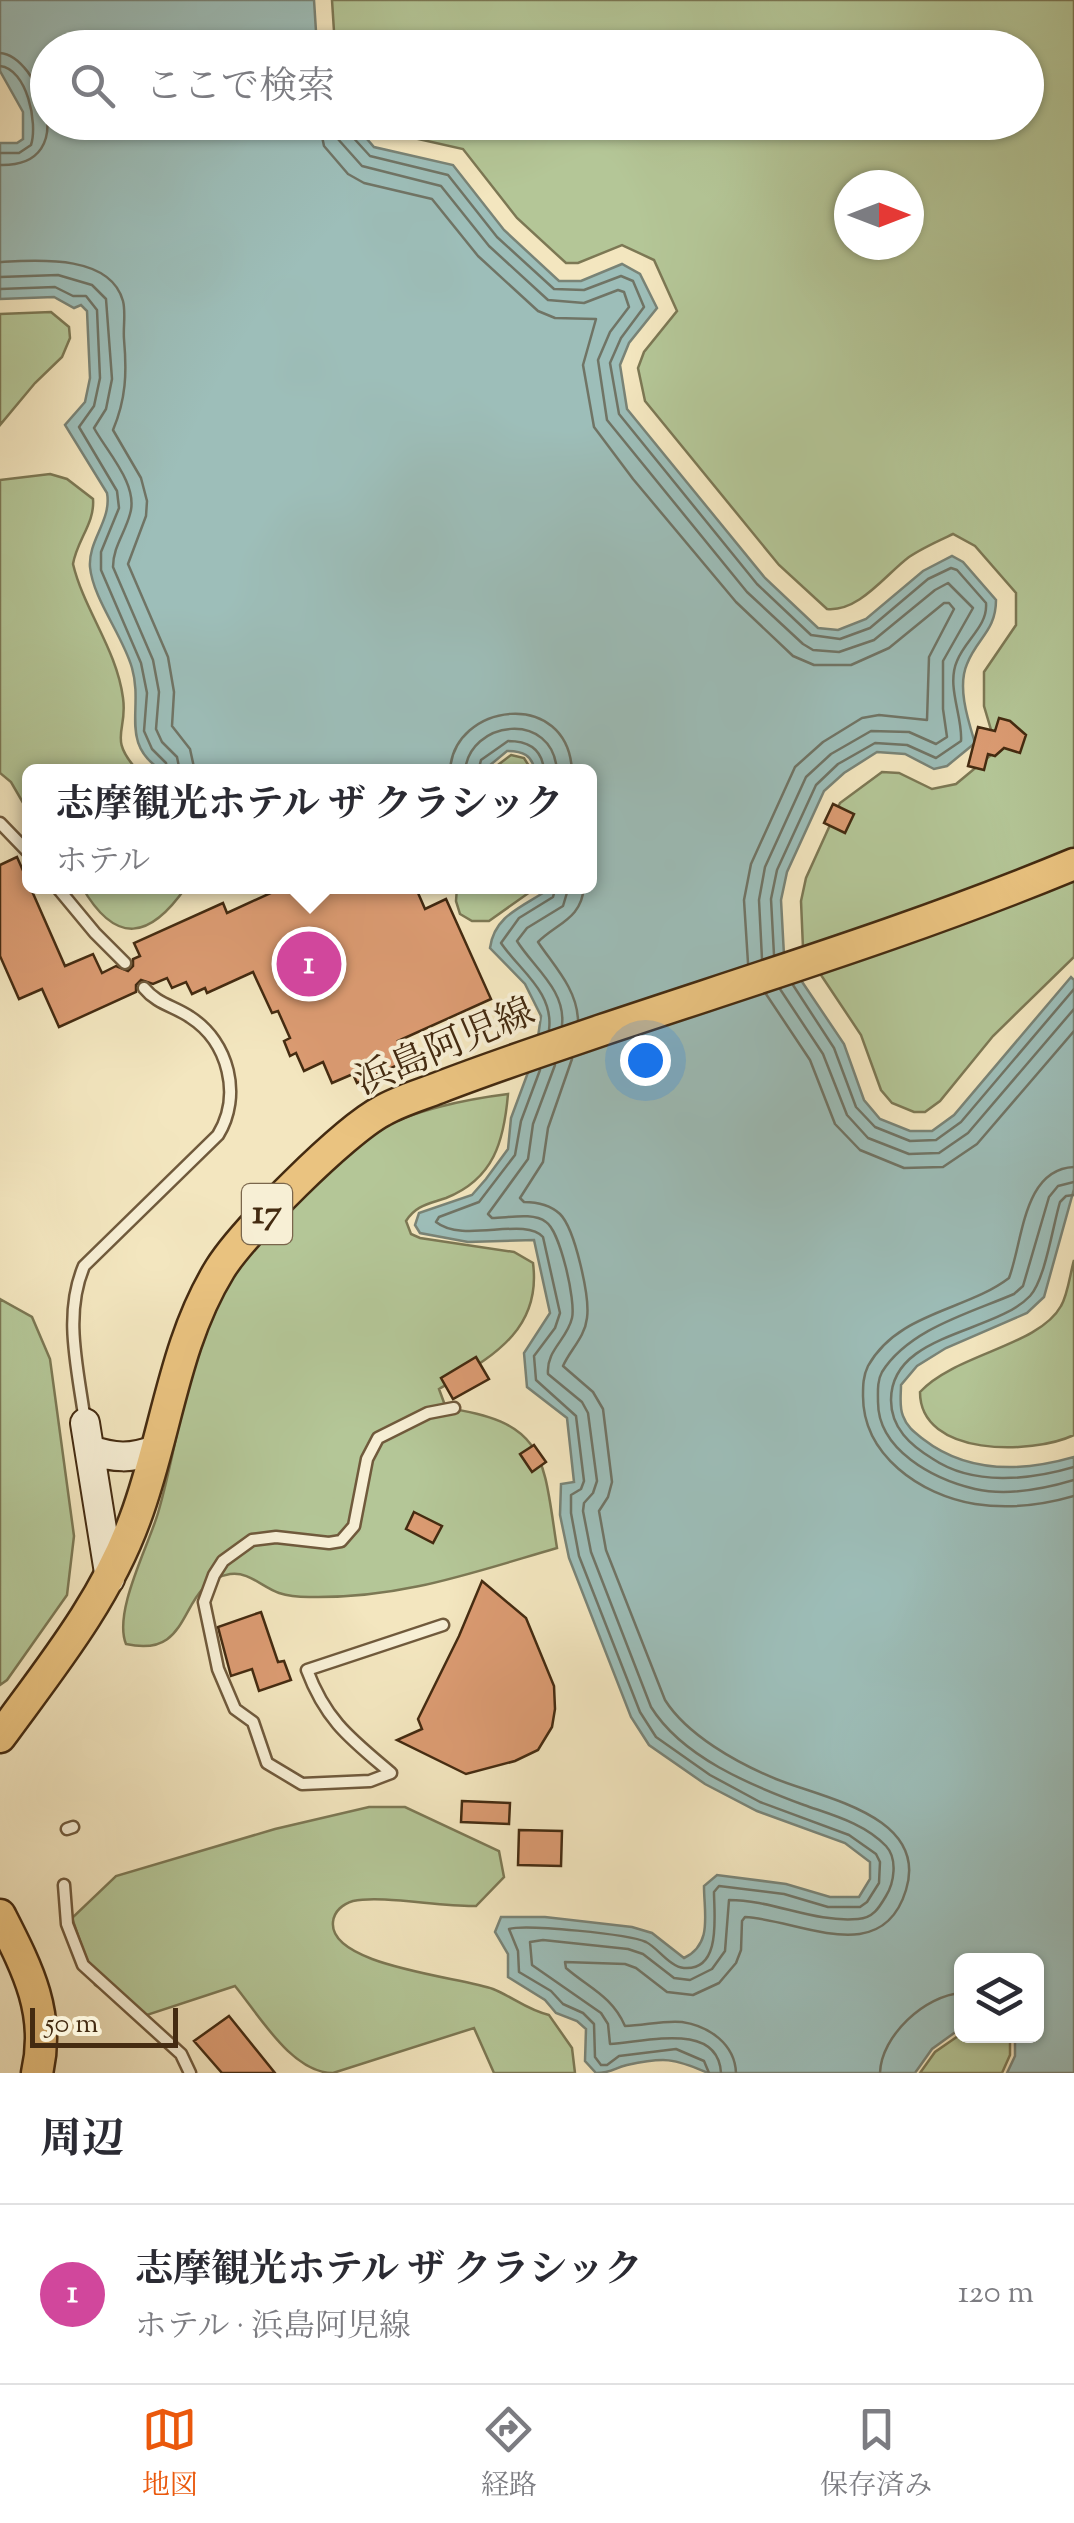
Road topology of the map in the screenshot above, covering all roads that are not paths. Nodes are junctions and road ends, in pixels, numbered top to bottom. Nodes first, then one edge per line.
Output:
1 (0, 822) edge
2 (22, 846) edge
3 (1074, 864) edge
4 (63, 894) edge
5 (125, 963) dead end
6 (144, 988) dead end
7 (454, 1408) dead end
8 (88, 1436) junction
9 (155, 1450) junction
10 (110, 1579) junction
11 (443, 1626) dead end
12 (0, 1737) edge
13 (64, 1885) dead end
14 (0, 1915) edge
15 (38, 2073) edge
16 (190, 2073) edge

1 - 2 lane
3 - 9 main road, 浜島阿児線 / 17
4 - 5 lane
6 - 8 lane
7 - 11 lane
8 - 9 street
8 - 10 street
9 - 10 main road, 浜島阿児線 / 17
10 - 12 main road, 浜島阿児線 / 17
13 - 16 lane
14 - 15 main road

